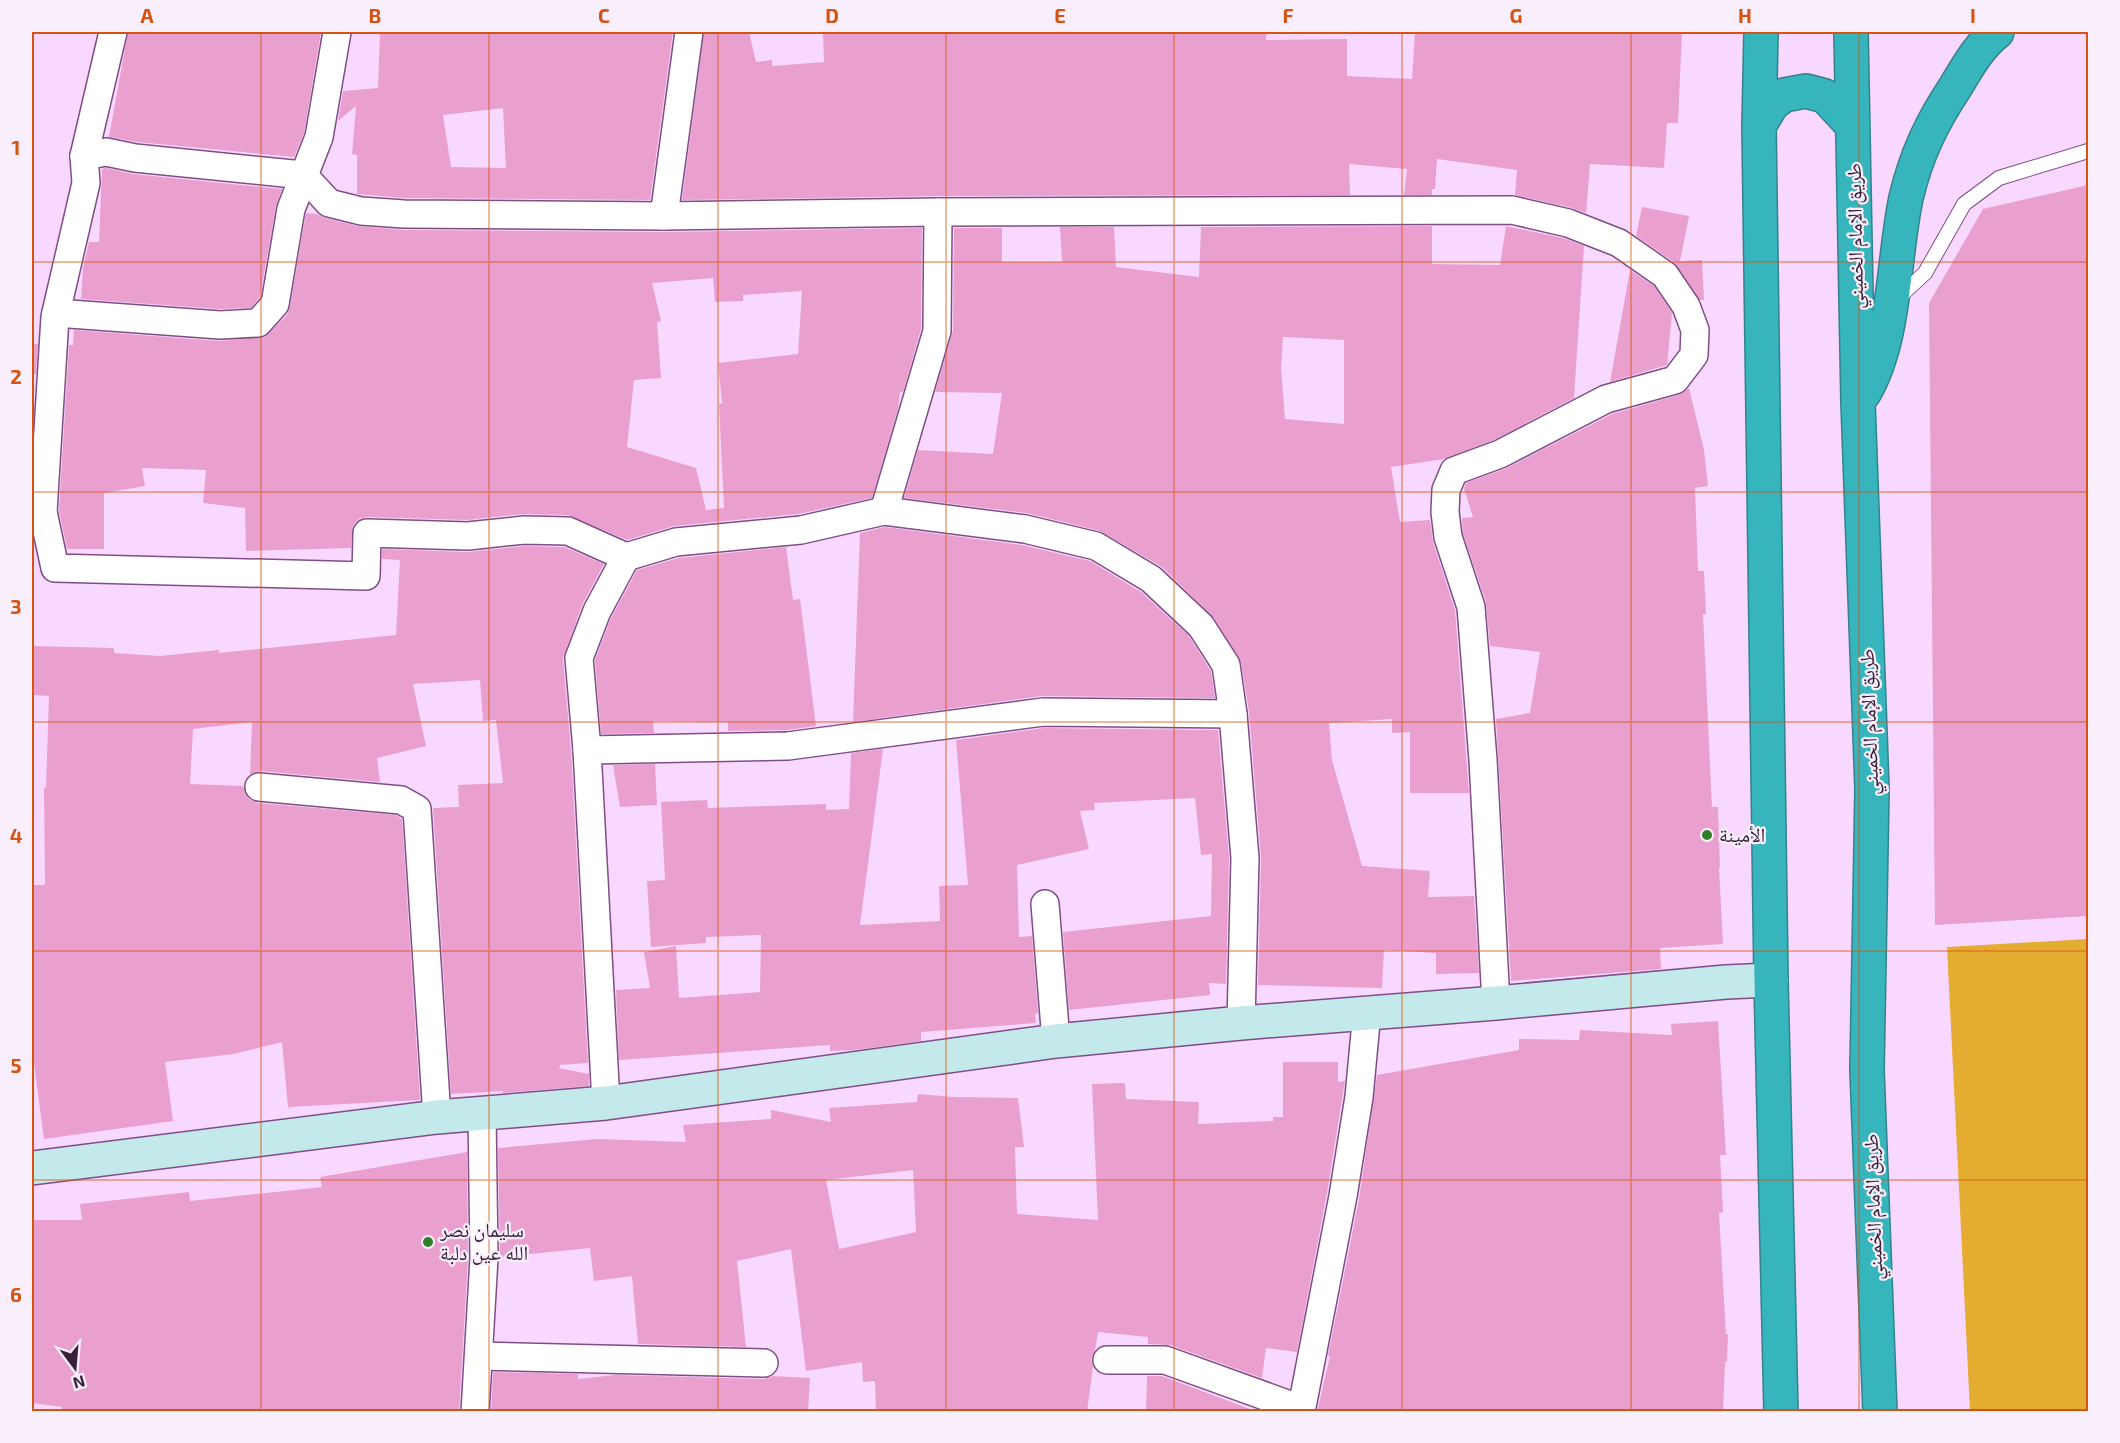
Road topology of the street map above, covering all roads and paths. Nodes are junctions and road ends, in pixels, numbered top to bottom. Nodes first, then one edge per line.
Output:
1 (113, 32) edge
2 (337, 32) edge
3 (689, 32) edge
4 (1761, 32) edge
5 (1851, 32) edge
6 (1997, 32) edge
7 (1852, 125) junction
8 (1759, 126) junction
9 (2088, 152) edge
10 (84, 156) junction
11 (303, 175) junction
12 (939, 212) junction
13 (664, 216) junction
14 (1890, 305) junction
15 (56, 313) junction
16 (1858, 402) junction
17 (884, 511) junction
18 (37, 513) edge
19 (626, 557) junction
20 (1233, 714) junction
21 (586, 750) junction
22 (260, 787) dead end
23 (1045, 904) dead end
24 (1771, 980) junction
25 (1496, 1003) junction
26 (1367, 1012) junction
27 (1241, 1023) junction
28 (1056, 1041) junction
29 (606, 1103) junction
30 (482, 1114) junction
31 (437, 1118) junction
32 (32, 1168) edge
33 (479, 1356) junction
34 (1107, 1360) dead end
35 (764, 1363) dead end
36 (1301, 1410) edge
37 (475, 1412) edge
38 (1781, 1412) edge
39 (1881, 1412) edge

1 - 10 street
2 - 11 street
3 - 13 street
4 - 8 highway
5 - 7 highway, طريق الإمام الخميني
6 - 14 highway
7 - 8 highway
7 - 16 highway, طريق الإمام الخميني
8 - 24 highway
9 - 14 lane
10 - 11 street
10 - 15 street
11 - 13 street
11 - 15 street
12 - 13 street
12 - 17 street
12 - 25 street
14 - 16 highway
15 - 18 street
16 - 39 highway, طريق الإمام الخميني
17 - 19 street
17 - 20 street
18 - 19 street
19 - 21 street
20 - 21 street
20 - 27 street
21 - 29 street
22 - 31 street
23 - 28 street
24 - 25 street
24 - 38 highway
25 - 26 street
26 - 27 street
26 - 36 street
27 - 28 street
28 - 29 street
29 - 30 street
30 - 31 street
30 - 33 street
31 - 32 street
33 - 35 street
33 - 37 street
34 - 36 street

